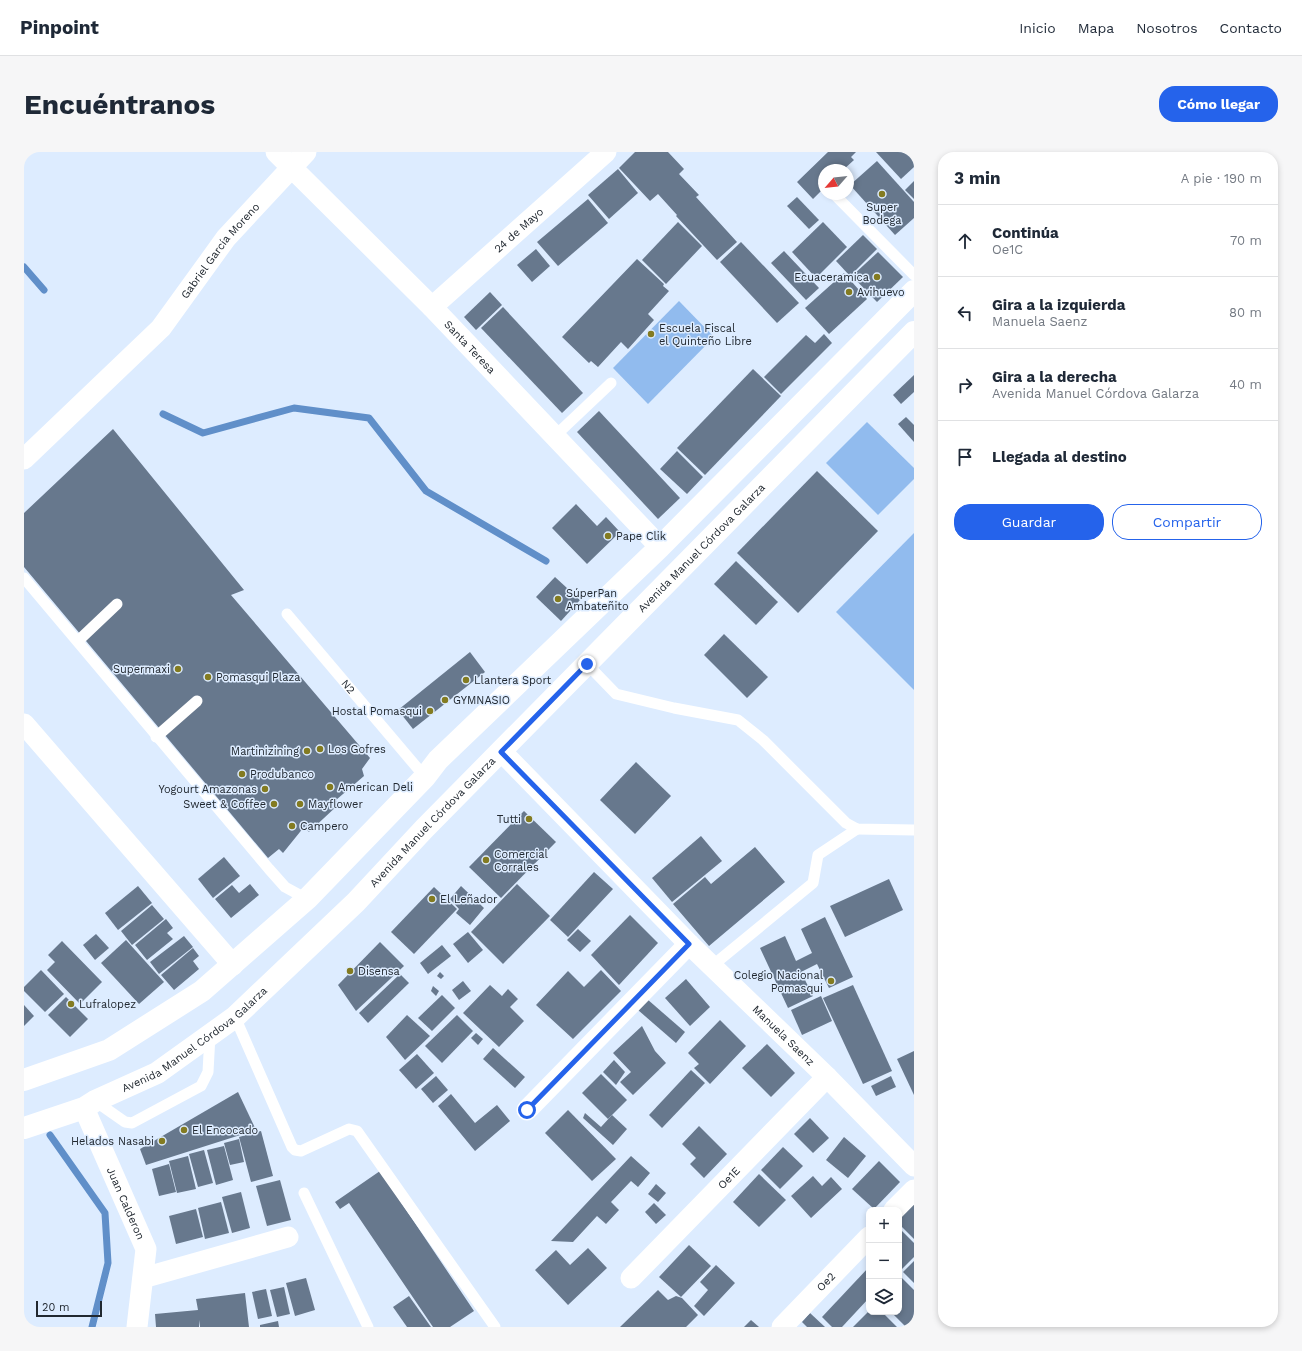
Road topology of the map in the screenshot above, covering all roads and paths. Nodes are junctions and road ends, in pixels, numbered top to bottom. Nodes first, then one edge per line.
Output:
1 (276, 152) edge
2 (306, 152) edge
3 (606, 152) edge
4 (291, 167) junction
5 (840, 200) edge
6 (914, 275) edge
7 (914, 291) edge
8 (432, 307) junction
9 (914, 332) edge
10 (611, 383) dead end
11 (555, 436) junction
12 (24, 459) edge
13 (660, 547) junction
14 (24, 578) edge
15 (117, 604) dead end
16 (287, 614) dead end
17 (78, 641) junction
18 (587, 664) junction
19 (197, 701) dead end
20 (24, 724) edge
21 (156, 736) junction
22 (501, 752) junction
23 (425, 778) junction
24 (857, 829) junction
25 (914, 830) edge
26 (307, 899) junction
27 (689, 944) junction
28 (233, 965) junction
29 (712, 966) junction
30 (235, 1017) junction
31 (210, 1035) junction
32 (827, 1077) junction
33 (24, 1080) edge
34 (90, 1105) junction
35 (527, 1110) dead end
36 (24, 1128) edge
37 (914, 1166) edge
38 (914, 1190) edge
39 (304, 1193) dead end
40 (897, 1207) edge
41 (288, 1237) dead end
42 (866, 1240) edge
43 (143, 1278) junction
44 (631, 1278) dead end
45 (137, 1327) edge
46 (368, 1327) edge
47 (494, 1327) edge
48 (782, 1327) edge

1 - 4 street, Santa Teresa
2 - 4 street, Gabriel García Moreno
3 - 8 street, 24 de Mayo
4 - 8 street, Santa Teresa
4 - 12 street, Gabriel García Moreno
5 - 6 lane
7 - 13 main road
8 - 11 street, Santa Teresa
9 - 18 main road, Avenida Manuel Córdova Galarza
10 - 11 lane
11 - 13 street, Santa Teresa
13 - 23 main road
14 - 17 lane
15 - 17 lane
16 - 23 lane, N2
17 - 21 lane
18 - 22 main road, Avenida Manuel Córdova Galarza
18 - 24 lane
19 - 21 lane
20 - 28 street
21 - 26 lane
22 - 27 street, Manuela Saenz
22 - 30 main road, Avenida Manuel Córdova Galarza
23 - 26 main road
24 - 25 lane
24 - 29 lane
26 - 28 main road
27 - 29 street, Manuela Saenz
27 - 35 street
28 - 33 main road
29 - 32 street, Manuela Saenz
30 - 31 main road, Avenida Manuel Córdova Galarza
30 - 47 lane
31 - 34 main road, Avenida Manuel Córdova Galarza
31 - 34 lane
32 - 37 street, Manuela Saenz
32 - 44 street, Oe1E
34 - 36 main road, Avenida Manuel Córdova Galarza
34 - 43 street, Juan Calderon
38 - 40 street
39 - 46 lane
41 - 43 street
42 - 48 street, Oe2
43 - 45 street, Juan Calderon

